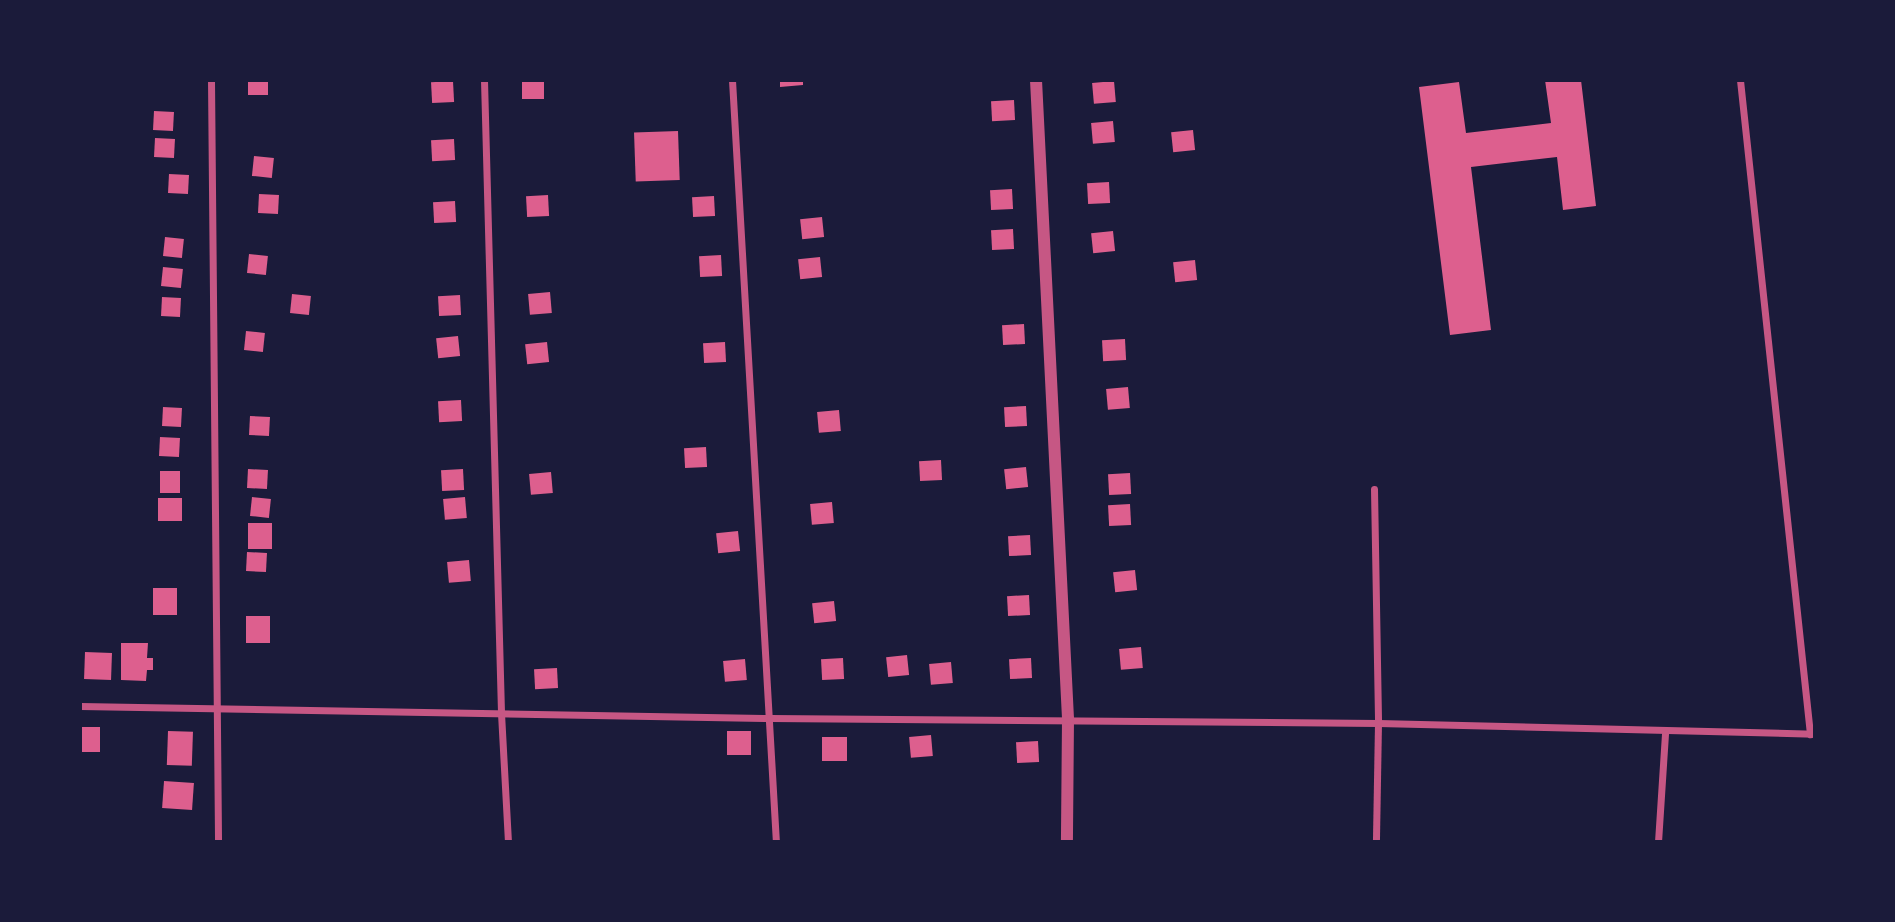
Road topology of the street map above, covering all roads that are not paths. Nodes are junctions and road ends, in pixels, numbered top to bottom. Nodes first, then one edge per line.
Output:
1 (211, 80) edge
2 (484, 80) edge
3 (732, 80) edge
4 (1036, 80) edge
5 (1740, 80) edge
6 (1374, 489) dead end
7 (80, 706) edge
8 (215, 706) junction
9 (501, 713) junction
10 (770, 718) junction
11 (1068, 719) junction
12 (1378, 723) junction
13 (1665, 733) junction
14 (1812, 734) edge
15 (218, 842) edge
16 (508, 842) edge
17 (776, 842) edge
18 (1067, 842) edge
19 (1376, 842) edge
20 (1658, 842) edge

1 - 8 street
2 - 9 street
3 - 10 street
4 - 11 street
5 - 14 street
6 - 12 street
7 - 8 street
8 - 9 street
8 - 15 street
9 - 10 street
9 - 16 street
10 - 11 street
10 - 17 street
11 - 12 street
11 - 18 street
12 - 13 street
12 - 19 street
13 - 14 street
13 - 20 street

